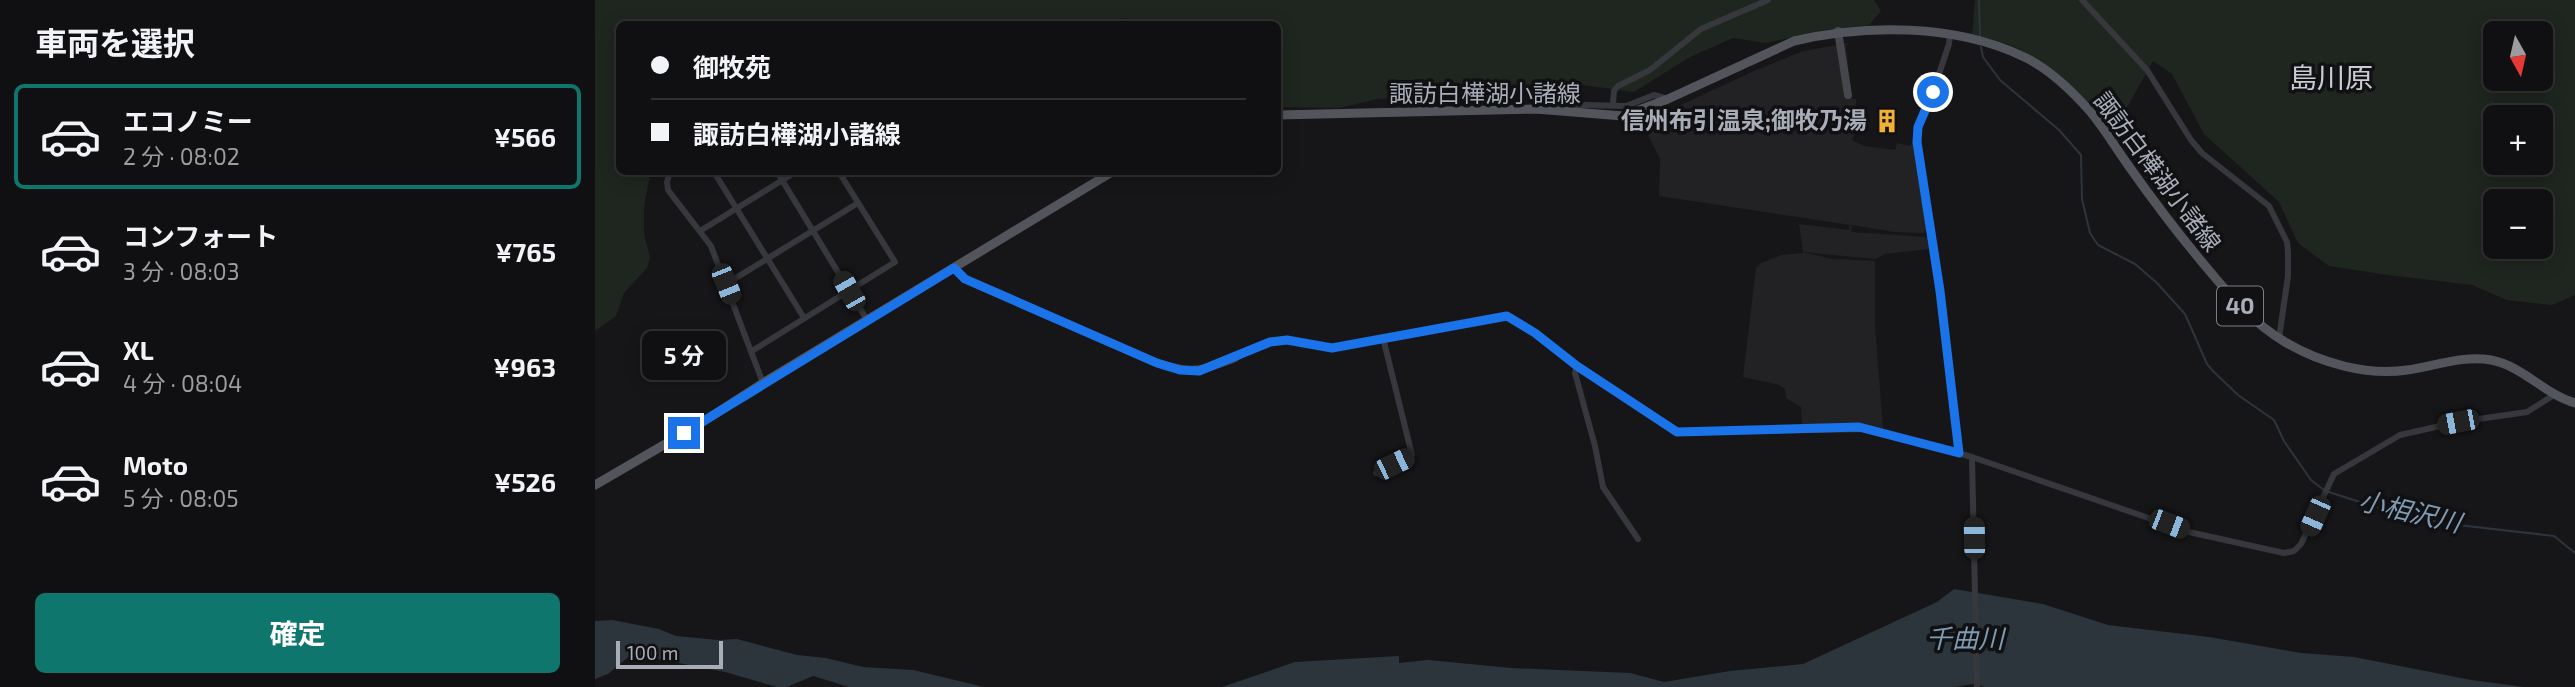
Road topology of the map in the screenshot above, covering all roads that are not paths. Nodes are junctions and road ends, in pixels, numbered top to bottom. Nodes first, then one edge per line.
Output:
1 (1768, 0) edge
2 (2082, 0) edge
3 (1838, 31) junction
4 (1950, 34) junction
5 (1848, 95) dead end
6 (1668, 99) junction
7 (1613, 104) junction
8 (1536, 109) junction
9 (1281, 114) edge
10 (669, 175) edge
11 (717, 175) edge
12 (789, 175) edge
13 (841, 175) edge
14 (1107, 175) edge
15 (781, 178) junction
16 (858, 203) junction
17 (738, 208) junction
18 (700, 231) junction
19 (814, 231) junction
20 (768, 258) junction
21 (954, 268) junction
22 (726, 284) junction
23 (849, 291) junction
24 (804, 318) junction
25 (867, 320) junction
26 (1383, 338) junction
27 (2279, 338) junction
28 (752, 351) junction
29 (1235, 358) joint
30 (1577, 366) junction
31 (763, 383) junction
32 (2554, 395) junction
33 (2575, 403) edge
34 (1959, 453) junction
35 (1972, 457) junction
36 (1376, 473) dead end
37 (595, 485) edge
38 (1638, 539) dead end
39 (1977, 687) edge

1 - 7 street
2 - 27 street
3 - 4 main road, 諏訪白樺湖小諸線 / 40
3 - 5 street
3 - 6 main road, 諏訪白樺湖小諸線 / 40
4 - 27 main road, 諏訪白樺湖小諸線 / 40
4 - 34 street
6 - 7 street
6 - 8 main road, 諏訪白樺湖小諸線 / 40
7 - 8 street
8 - 9 main road, 諏訪白樺湖小諸線 / 40
10 - 18 street
11 - 17 street
12 - 15 street
13 - 16 street
14 - 21 main road
15 - 17 street
15 - 19 street
16 - 19 street
16 - 23 street
17 - 18 street
17 - 20 street
18 - 22 street
19 - 20 street
19 - 23 street
20 - 22 street
20 - 24 street
21 - 25 main road
21 - 29 street
22 - 28 street
23 - 24 street
23 - 25 street
24 - 28 street
25 - 31 main road
26 - 29 street
26 - 30 street
26 - 36 street
27 - 32 main road, 諏訪白樺湖小諸線 / 40
28 - 31 street
30 - 34 street
30 - 38 street
31 - 37 main road
32 - 33 main road, 諏訪白樺湖小諸線 / 40
32 - 35 street
34 - 35 street
35 - 39 street

